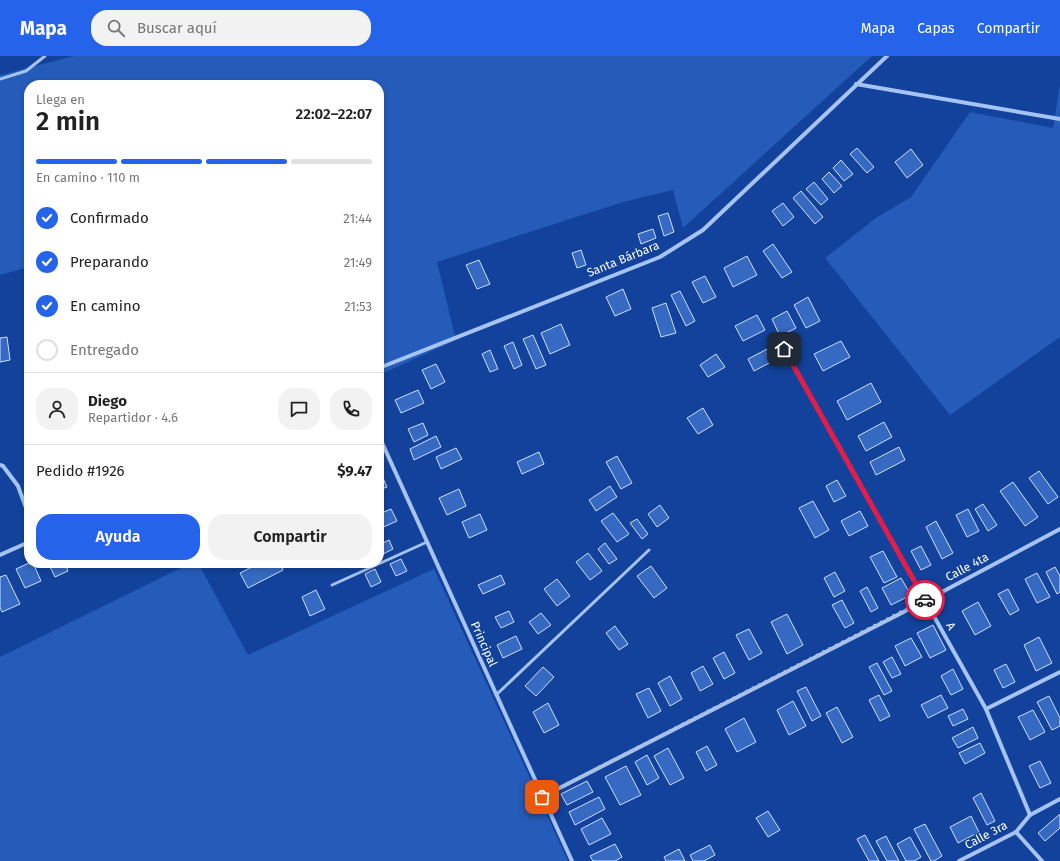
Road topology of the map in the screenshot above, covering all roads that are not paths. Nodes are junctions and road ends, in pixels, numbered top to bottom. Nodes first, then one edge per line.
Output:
1 (45, 56) edge
2 (887, 56) edge
3 (0, 79) edge
4 (856, 84) junction
5 (1060, 119) edge
6 (784, 349) dead end
7 (384, 366) edge
8 (384, 447) edge
9 (0, 465) edge
10 (24, 502) edge
11 (1060, 529) edge
12 (427, 542) junction
13 (24, 544) edge
14 (649, 550) dead end
15 (0, 555) edge
16 (384, 561) edge
17 (370, 568) edge
18 (332, 585) dead end
19 (925, 601) junction
20 (1060, 672) edge
21 (496, 695) junction
22 (986, 709) junction
23 (542, 797) junction
24 (1060, 799) edge
25 (1030, 815) junction
26 (1016, 832) junction
27 (572, 861) edge
28 (960, 861) edge
29 (1042, 861) edge

1 - 3 lane
2 - 4 street, Santa Bárbara
4 - 5 street
4 - 7 street, Santa Bárbara
6 - 19 street, A
8 - 12 street, Principal
9 - 10 street
11 - 19 street, Calle 4ta
12 - 16 lane
12 - 21 street, Principal
13 - 15 street
14 - 21 lane
17 - 18 lane
19 - 22 street, A
19 - 23 street, Calle 4ta
20 - 22 street
21 - 23 street, Principal
22 - 25 street, A
23 - 27 street, Principal
24 - 25 street, Calle 3ra
25 - 26 street, Calle 3ra
26 - 28 street, Calle 3ra
26 - 29 street

